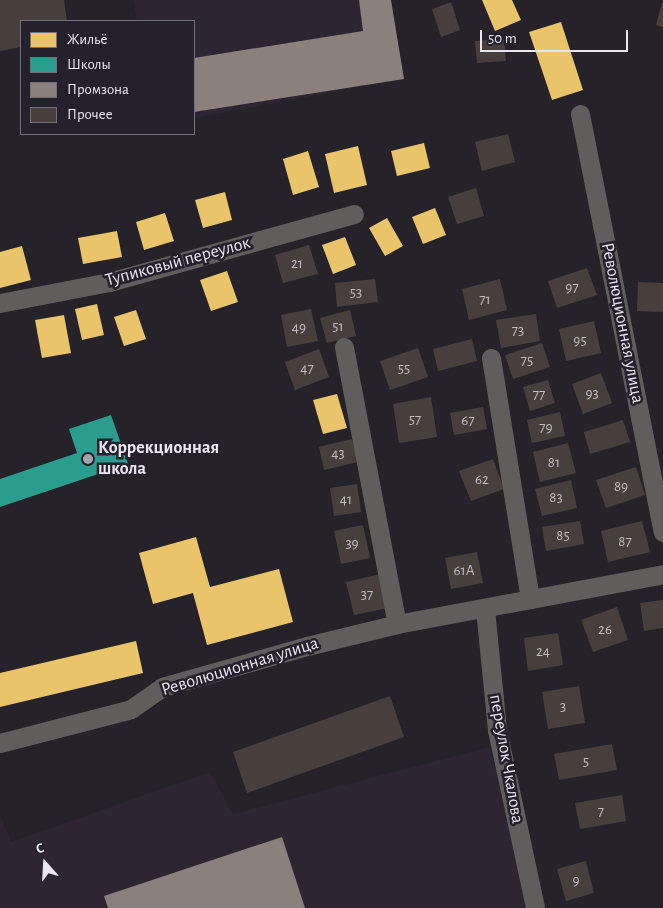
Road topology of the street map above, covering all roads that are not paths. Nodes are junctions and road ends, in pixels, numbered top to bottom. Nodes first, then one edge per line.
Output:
1 (580, 114) dead end
2 (354, 214) dead end
3 (0, 302) edge
4 (344, 347) dead end
5 (491, 358) dead end
6 (663, 532) edge
7 (663, 574) edge
8 (530, 599) junction
9 (485, 609) junction
10 (397, 624) junction
11 (0, 743) edge
12 (535, 908) edge

1 - 6 street, Революционная улица
2 - 3 street, Тупиковый переулок
4 - 10 street
5 - 8 street
7 - 8 street, Революционная улица
8 - 9 street, Революционная улица
9 - 10 street, Революционная улица
9 - 12 street, переулок Чкалова
10 - 11 street, Революционная улица

